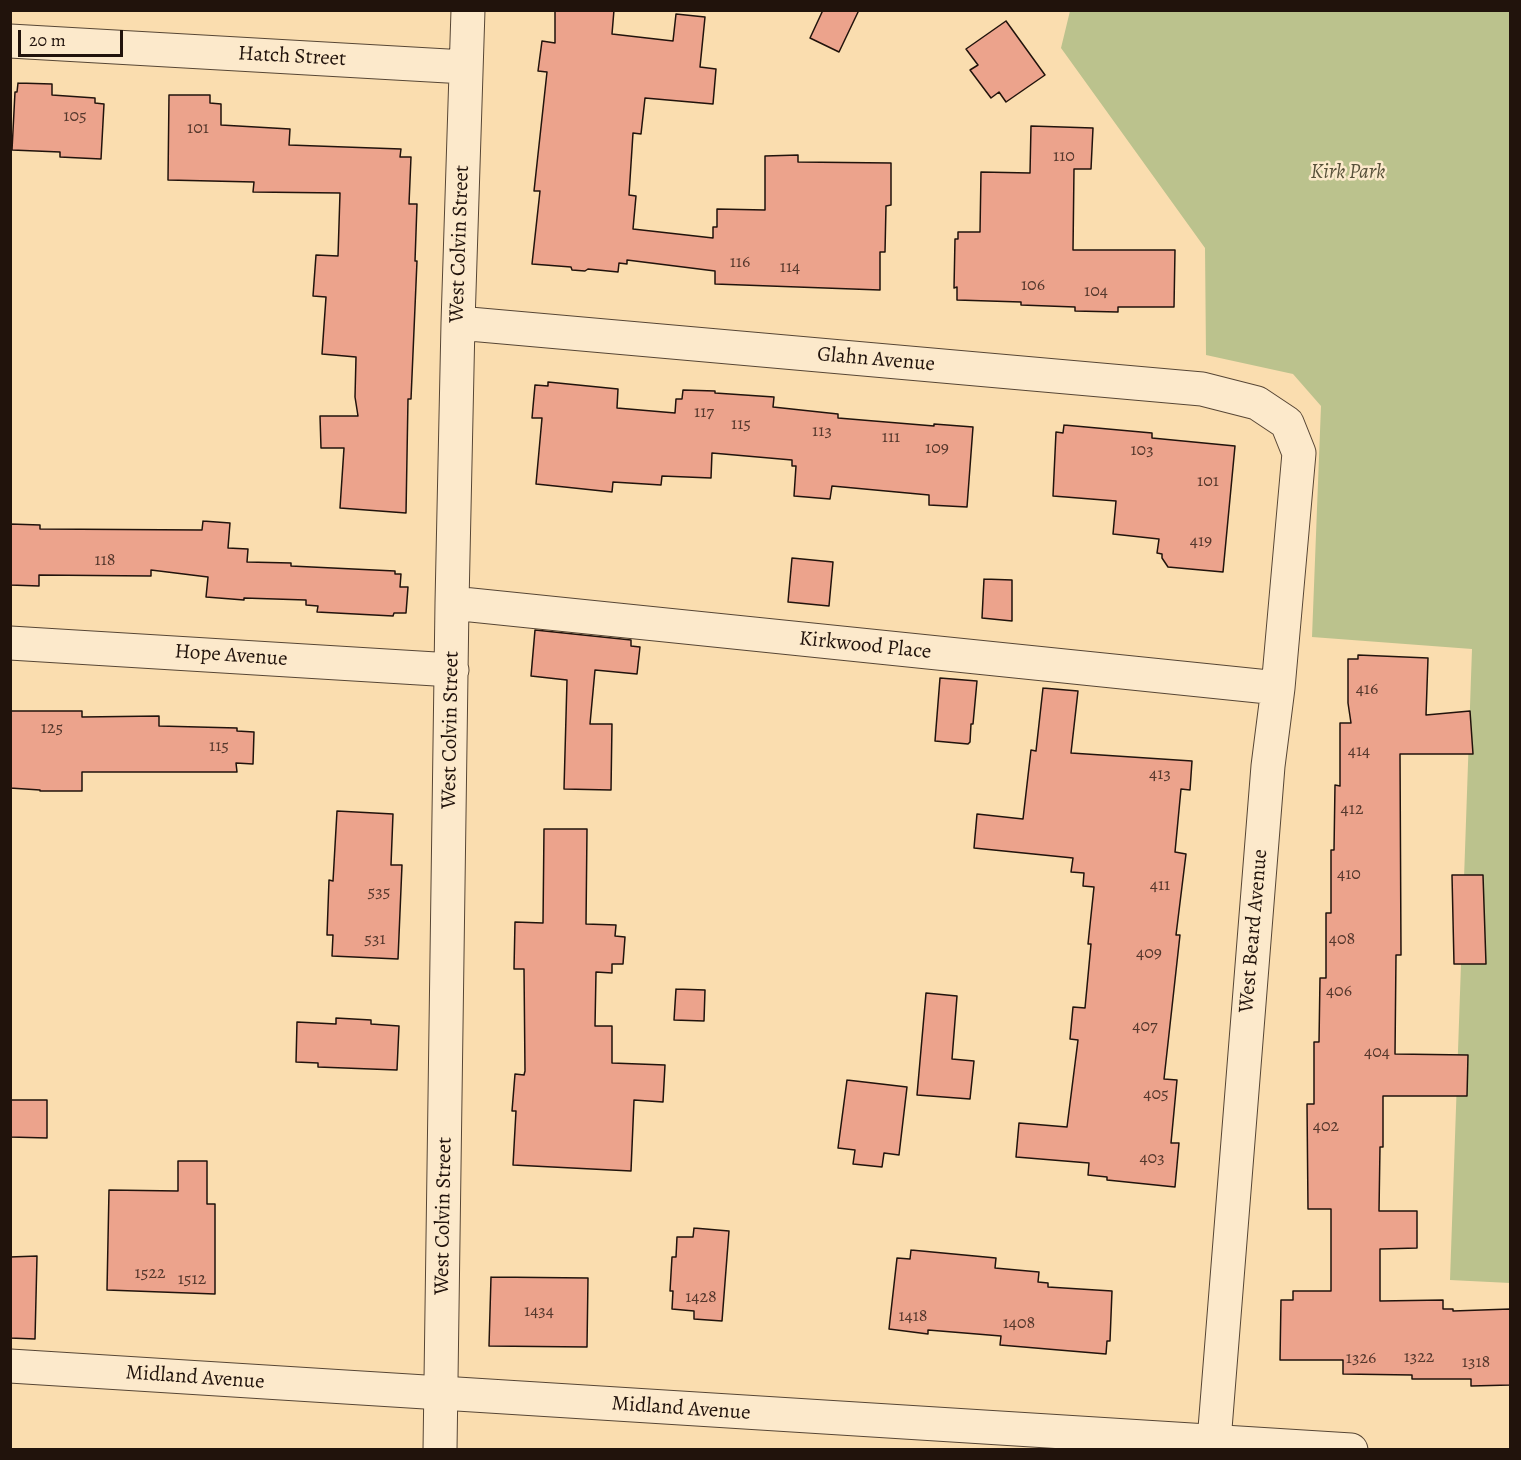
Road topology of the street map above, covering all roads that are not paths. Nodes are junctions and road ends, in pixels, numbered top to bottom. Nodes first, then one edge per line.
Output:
1 (468, 10) edge
2 (10, 41) edge
3 (465, 67) junction
4 (458, 323) junction
5 (1287, 423) joint
6 (452, 603) junction
7 (10, 643) edge
8 (452, 670) junction
9 (1278, 688) junction
10 (10, 1366) edge
11 (441, 1394) junction
12 (1214, 1441) junction
13 (1316, 1448) edge
14 (440, 1449) edge
15 (1351, 1449) edge

1 - 3 street, West Colvin Street
2 - 3 street, Hatch Street
3 - 4 street, West Colvin Street
4 - 5 street, Glahn Avenue
4 - 6 street, West Colvin Street
5 - 9 street, West Beard Avenue
6 - 8 street, West Colvin Street
6 - 9 street, Kirkwood Place
7 - 8 street, Hope Avenue
8 - 11 street, West Colvin Street
9 - 12 street, West Beard Avenue
10 - 11 street, Midland Avenue
11 - 12 street, Midland Avenue
11 - 14 street, West Colvin Street
12 - 13 street, Midland Avenue
13 - 15 street, Midland Avenue

